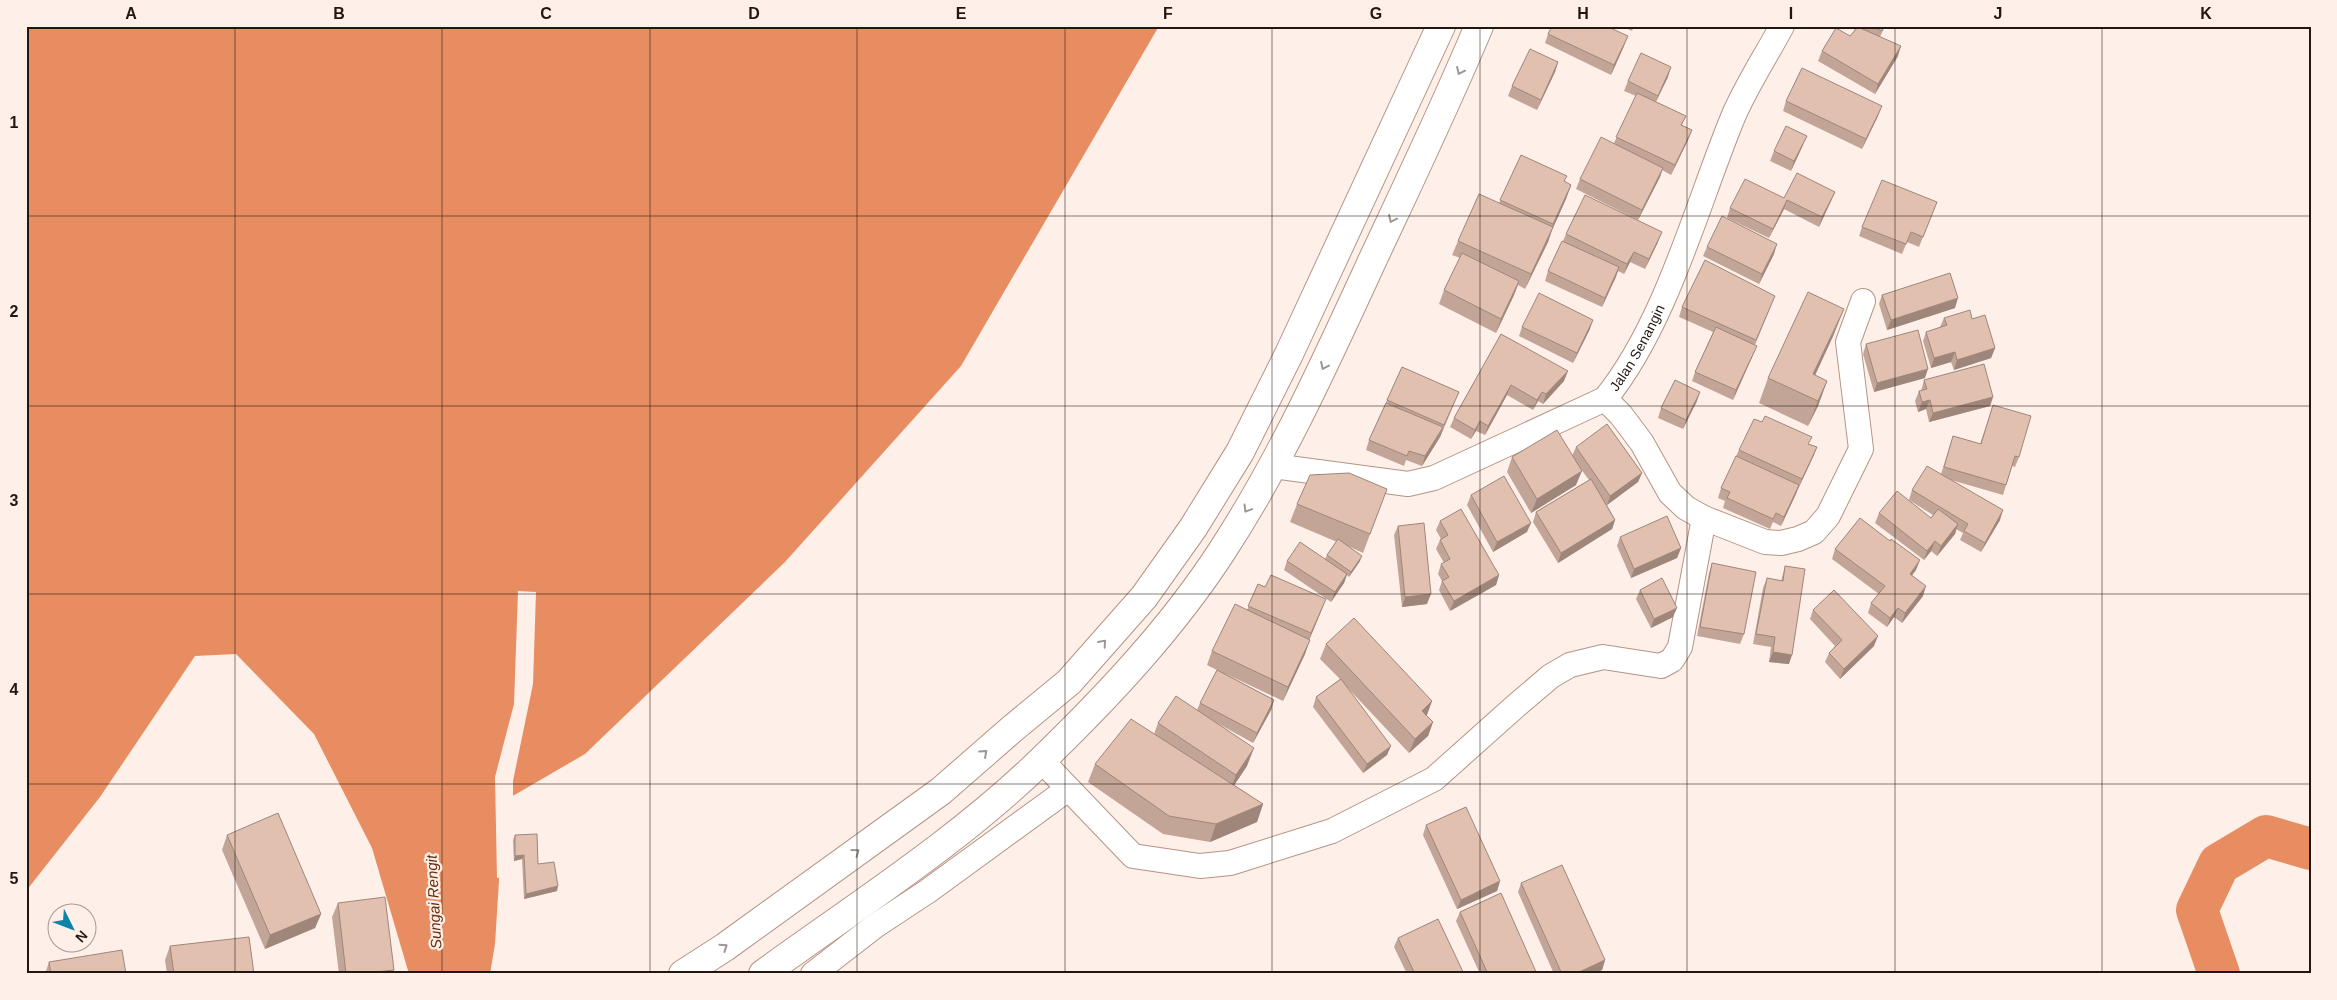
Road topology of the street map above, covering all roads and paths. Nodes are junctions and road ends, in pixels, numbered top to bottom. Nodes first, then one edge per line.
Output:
1 (1441, 26) edge
2 (1479, 26) edge
3 (1782, 26) edge
4 (1863, 301) dead end
5 (1605, 399) junction
6 (1273, 466) junction
7 (1704, 518) junction
8 (1042, 761) junction
9 (1068, 788) junction
10 (683, 974) edge
11 (763, 974) edge
12 (813, 974) edge

10 -> 1 main road
2 -> 6 main road
3 - 5 street, Jalan Senangin
4 - 7 street
5 - 6 street, Jalan Senangin
5 - 7 street
6 -> 8 main road
7 - 9 street
8 - 9 street
8 - 11 main road
9 - 12 street

